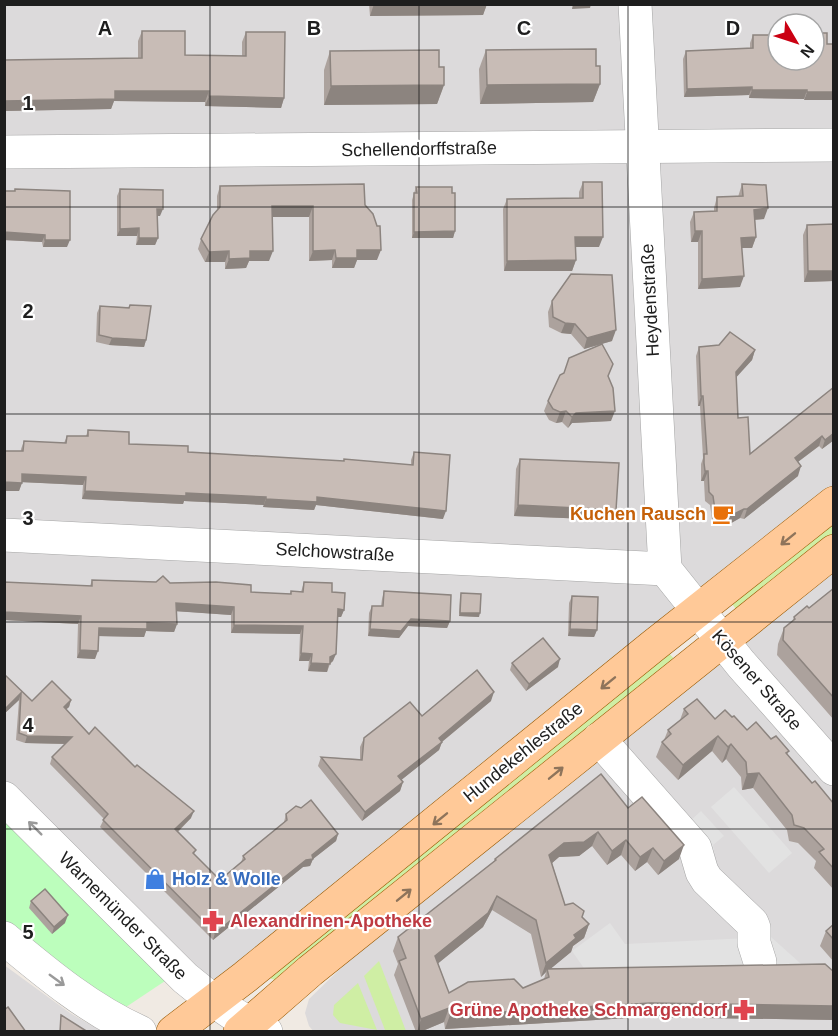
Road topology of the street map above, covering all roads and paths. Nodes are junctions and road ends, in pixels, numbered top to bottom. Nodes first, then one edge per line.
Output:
1 (635, 4) edge
2 (834, 145) edge
3 (642, 147) junction
4 (4, 152) edge
5 (834, 503) edge
6 (4, 535) edge
7 (834, 551) edge
8 (681, 590) junction
9 (722, 640) junction
10 (599, 739) junction
11 (834, 769) edge
12 (4, 798) edge
13 (4, 938) edge
14 (760, 962) dead end
15 (214, 1002) junction
16 (252, 1029) edge
17 (140, 1032) edge
18 (173, 1032) edge

1 - 3 street, Heydenstraße
2 - 3 street, Schellendorffstraße
3 - 4 street, Schellendorffstraße
3 - 8 street, Heydenstraße
5 -> 8 main road, Hundekehlestraße
6 - 8 street, Selchowstraße
7 - 9 main road, Hundekehlestraße
8 - 9 street, Kösener Straße
8 -> 15 main road, Hundekehlestraße
9 - 10 main road, Hundekehlestraße
9 - 11 street, Kösener Straße
10 - 14 street
16 -> 10 main road, Hundekehlestraße
15 -> 12 street, Warnemünder Straße
13 -> 17 street
15 - 16 street, Warnemünder Straße
15 - 18 main road, Hundekehlestraße

